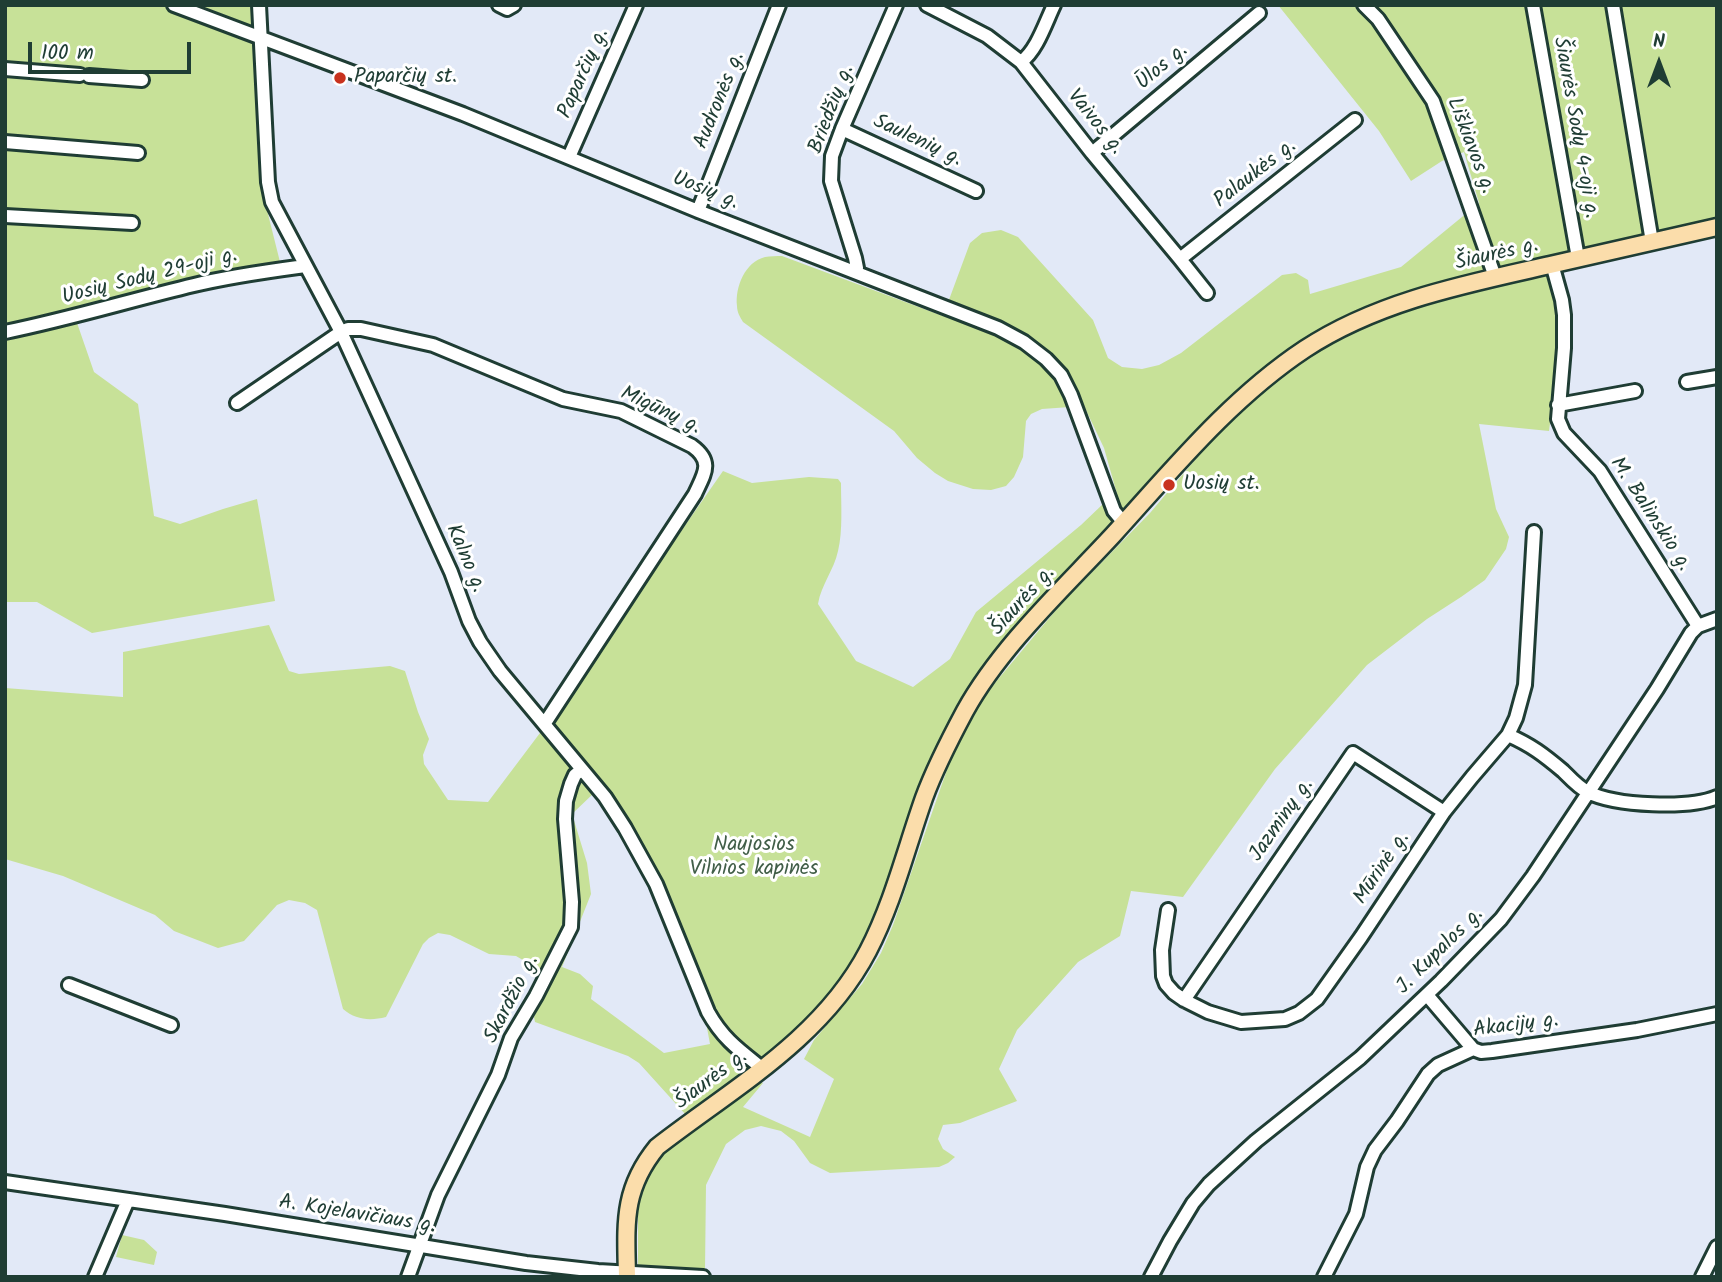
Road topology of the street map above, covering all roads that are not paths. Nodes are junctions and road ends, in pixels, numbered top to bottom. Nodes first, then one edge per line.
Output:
1 (174, 5) edge
2 (258, 5) edge
3 (499, 5) edge
4 (514, 5) edge
5 (636, 5) edge
6 (779, 5) edge
7 (896, 5) edge
8 (927, 5) edge
9 (1054, 5) edge
10 (1364, 5) edge
11 (1533, 5) edge
12 (1613, 5) edge
13 (205, 11) edge
14 (1259, 13) dead end
15 (260, 37) junction
16 (1021, 62) junction
17 (5, 69) edge
18 (142, 80) dead end
19 (1355, 120) dead end
20 (842, 129) junction
21 (5, 142) edge
22 (138, 153) dead end
23 (1092, 153) junction
24 (569, 157) junction
25 (976, 191) dead end
26 (698, 211) junction
27 (5, 216) edge
28 (132, 223) dead end
29 (1717, 227) edge
30 (1652, 242) junction
31 (1578, 258) junction
32 (1180, 259) junction
33 (1552, 264) junction
34 (305, 265) junction
35 (855, 272) junction
36 (1495, 277) junction
37 (1206, 293) dead end
38 (5, 332) edge
39 (341, 332) junction
40 (1717, 377) edge
41 (1687, 382) dead end
42 (1635, 391) dead end
43 (237, 403) dead end
44 (1558, 405) junction
45 (1124, 523) junction
46 (1534, 532) dead end
47 (1717, 620) edge
48 (1698, 626) junction
49 (545, 723) junction
50 (1508, 735) junction
51 (581, 770) junction
52 (1587, 792) junction
53 (1717, 797) edge
54 (1444, 812) junction
55 (1168, 910) dead end
56 (69, 985) dead end
57 (1427, 995) junction
58 (1184, 1000) junction
59 (1717, 1014) edge
60 (171, 1025) dead end
61 (1473, 1049) junction
62 (762, 1069) junction
63 (5, 1182) edge
64 (128, 1200) junction
65 (421, 1246) junction
66 (1717, 1247) edge
67 (627, 1275) edge
68 (95, 1277) edge
69 (408, 1277) edge
70 (703, 1277) edge
71 (1151, 1277) edge
72 (1324, 1277) edge
73 (1702, 1277) edge

1 - 13 street, Uosių g.
2 - 15 street, Kalno g.
3 - 4 street
5 - 24 street, Paparčių g.
6 - 26 street, Audronės g.
7 - 20 street, Briedžių g.
8 - 16 street, Vaivos g.
9 - 16 street
10 - 36 street, Liškiavos g.
11 - 31 street, Šiaurės Sodų 4-oji g.
12 - 30 street
13 - 15 street, Uosių g.
14 - 23 street, Ūlos g.
15 - 24 street, Uosių g.
15 - 34 street, Kalno g.
16 - 23 street, Vaivos g.
17 - 18 street
19 - 32 street, Palaukės g.
20 - 25 street, Saulenių g.
20 - 35 street, Briedžių g.
21 - 22 street
23 - 32 street, Vaivos g.
24 - 26 street, Uosių g.
26 - 35 street, Uosių g.
27 - 28 street
29 - 30 main road, Šiaurės g.
30 - 31 main road, Šiaurės g.
31 - 33 main road, Šiaurės g.
32 - 37 street, Vaivos g.
33 - 36 main road, Šiaurės g.
33 - 44 street, M. Balinskio g.
34 - 38 street, Uosių Sodų 29-oji g.
34 - 39 street, Kalno g.
35 - 45 street, Uosių g.
36 - 45 main road, Šiaurės g.
39 - 43 street
39 - 49 street, Kalno g.
39 - 49 street, Migūnų g.
40 - 41 street
42 - 44 street
44 - 48 street, M. Balinskio g.
45 - 62 main road, Šiaurės g.
46 - 50 street, Mūrinė g.
47 - 48 street
48 - 52 street, J. Kupalos g.
49 - 51 street, Kalno g.
50 - 52 street
50 - 54 street, Mūrinė g.
51 - 62 street, Kalno g.
51 - 65 street, Skardžio g.
52 - 53 street
52 - 57 street, J. Kupalos g.
54 - 58 street, Mūrinė g.
54 - 58 street, Jazminų g.
55 - 58 street, Mūrinė g.
56 - 60 street
57 - 61 street
57 - 71 street, J. Kupalos g.
59 - 61 street, Akacijų g.
61 - 72 street, Akacijų g.
62 - 67 main road, Šiaurės g.
63 - 64 street, A. Kojelavičiaus g.
64 - 65 street, A. Kojelavičiaus g.
64 - 68 street
65 - 67 street, A. Kojelavičiaus g.
65 - 69 street, Skardžio g.
66 - 73 street
67 - 70 street, A. Kojelavičiaus g.

